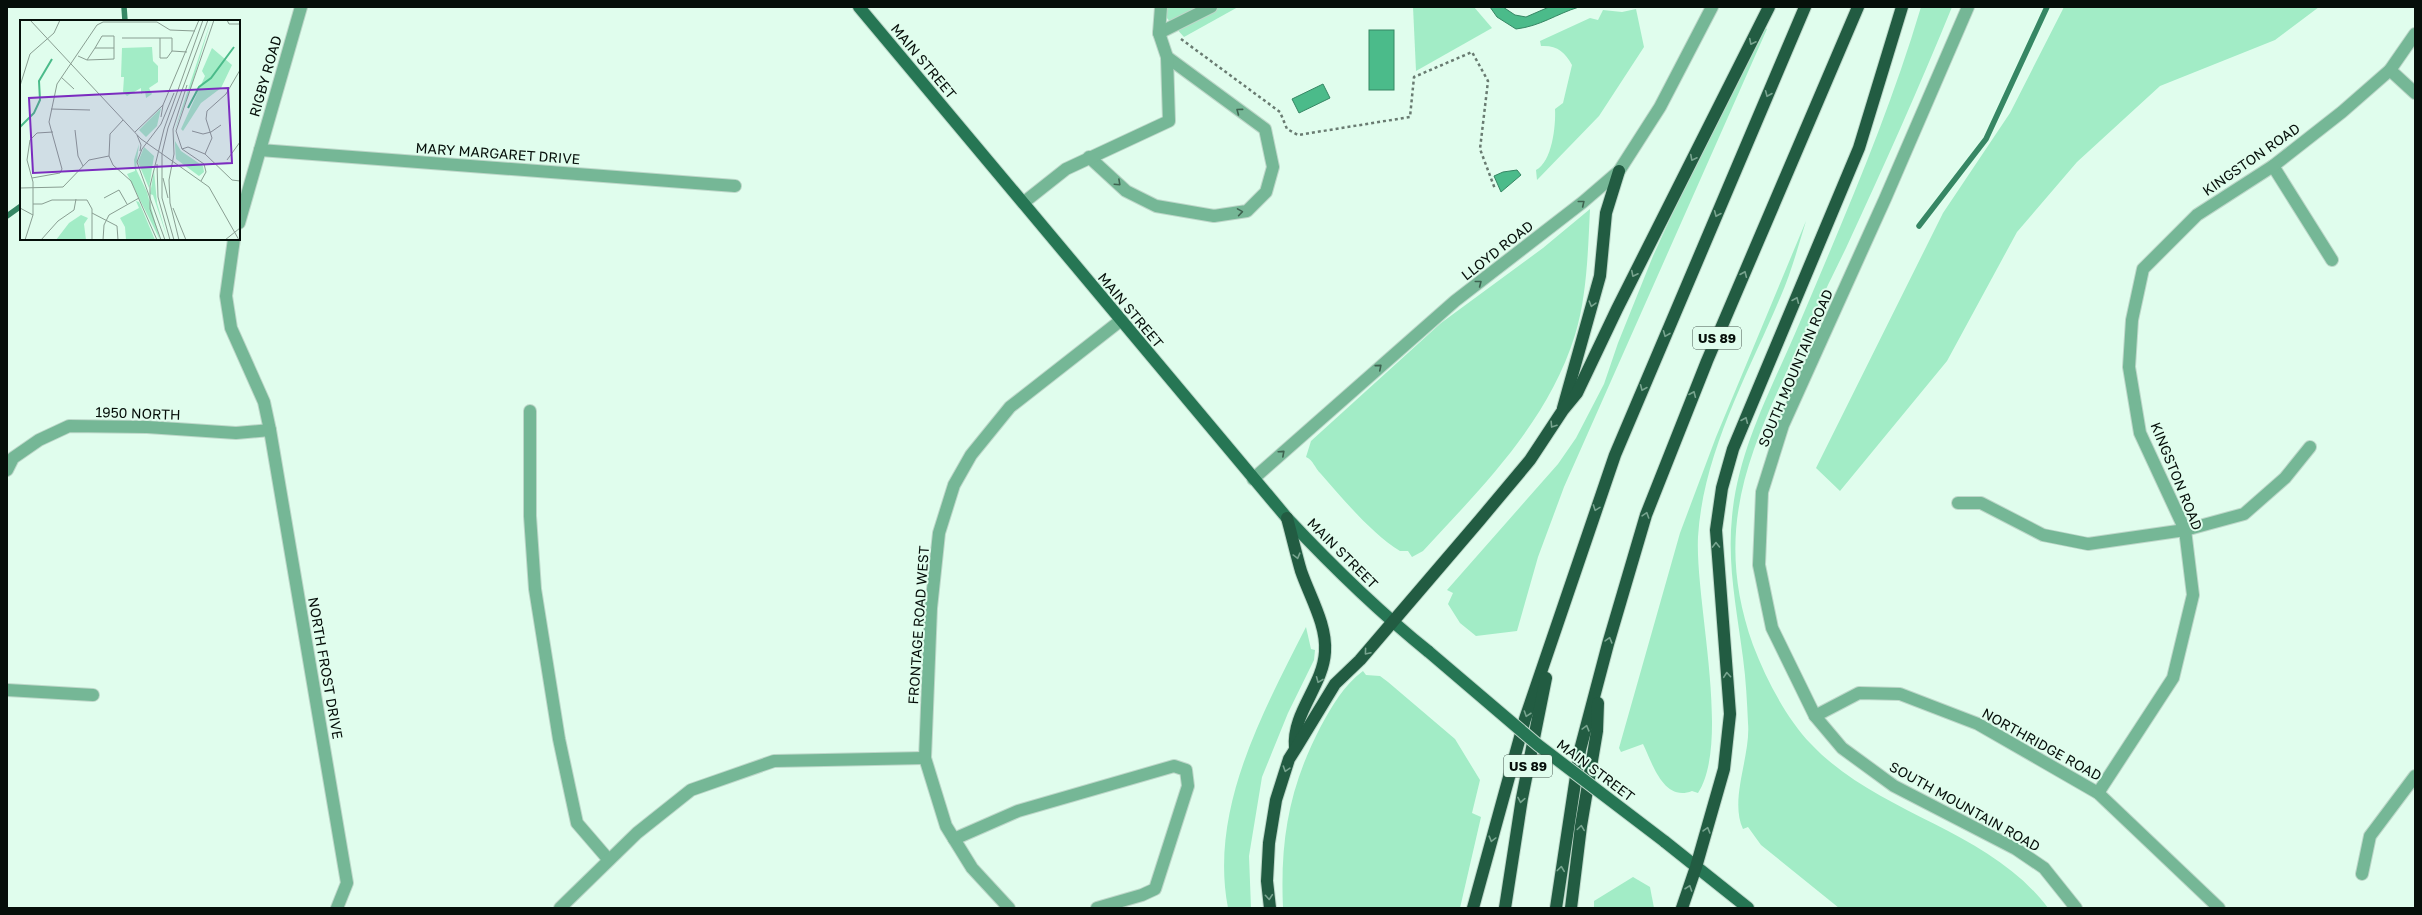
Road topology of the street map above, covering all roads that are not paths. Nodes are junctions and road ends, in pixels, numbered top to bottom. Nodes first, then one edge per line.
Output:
1 (301, 7) edge
2 (859, 7) edge
3 (1161, 7) edge
4 (1211, 7) edge
5 (1712, 7) edge
6 (1769, 7) edge
7 (1805, 7) edge
8 (1858, 7) edge
9 (1902, 7) edge
10 (1968, 7) edge
11 (1164, 31) junction
12 (2415, 34) edge
13 (1167, 57) junction
14 (2390, 70) junction
15 (2415, 93) edge
16 (260, 150) junction
17 (1089, 157) junction
18 (2273, 166) junction
19 (1619, 171) junction
20 (735, 186) dead end
21 (1023, 203) junction
22 (240, 220) edge
23 (234, 240) edge
24 (2332, 260) dead end
25 (1120, 320) junction
26 (1563, 410) junction
27 (530, 411) dead end
28 (270, 430) junction
29 (2310, 447) dead end
30 (7, 470) edge
31 (1253, 479) junction
32 (1958, 504) dead end
33 (1287, 518) junction
34 (2186, 530) junction
35 (1392, 622) junction
36 (1559, 624) junction
37 (1600, 678) junction
38 (7, 690) edge
39 (93, 695) dead end
40 (1815, 716) junction
41 (1296, 748) junction
42 (925, 758) junction
43 (2415, 776) edge
44 (2098, 793) junction
45 (954, 839) junction
46 (608, 859) junction
47 (1696, 867) junction
48 (2362, 874) dead end
49 (336, 908) edge
50 (560, 908) edge
51 (1009, 908) edge
52 (1097, 908) edge
53 (1270, 908) edge
54 (1473, 908) edge
55 (1505, 908) edge
56 (1556, 908) edge
57 (1571, 908) edge
58 (1682, 908) edge
59 (1748, 908) edge
60 (2076, 908) edge
61 (2219, 908) edge

1 - 16 street, RIGBY ROAD
2 - 21 main road, MAIN STREET
3 - 11 street
4 - 11 street
5 - 19 street, LLOYD ROAD
6 -> 26 highway
7 -> 36 highway, US 89
37 -> 8 highway, US 89
47 -> 9 highway
10 - 40 street, SOUTH MOUNTAIN ROAD
11 - 13 street
12 - 14 street, KINGSTON ROAD
13 - 17 street
17 -> 13 street
14 - 15 street
14 - 18 street, KINGSTON ROAD
16 - 20 street, MARY MARGARET DRIVE
16 - 22 street, RIGBY ROAD
17 - 21 street
18 - 24 street
18 - 34 street, KINGSTON ROAD
19 -> 26 highway
31 -> 19 street, LLOYD ROAD
21 - 25 main road, MAIN STREET
23 - 28 street
25 - 31 main road, MAIN STREET
25 - 42 street, FRONTAGE ROAD WEST
26 -> 35 highway
27 - 46 street
28 - 30 street, 1950 NORTH
28 - 49 street, NORTH FROST DRIVE
29 - 34 street
31 - 33 main road, MAIN STREET
32 - 34 street
33 - 35 main road, MAIN STREET
33 -> 41 highway
34 - 44 street, KINGSTON ROAD
35 -> 41 highway
35 - 47 main road, MAIN STREET, bridge
36 -> 54 highway
36 -> 55 highway, US 89
56 -> 37 highway, US 89
57 -> 37 highway
38 - 39 street
40 - 44 street, NORTHRIDGE ROAD
40 - 60 street, SOUTH MOUNTAIN ROAD
41 -> 53 highway
42 - 45 street, FRONTAGE ROAD WEST
42 - 46 street
43 - 48 street
44 - 61 street, NORTHRIDGE ROAD
45 - 51 street, FRONTAGE ROAD WEST
45 - 52 street
46 - 50 street
58 -> 47 highway
47 - 59 main road, MAIN STREET

